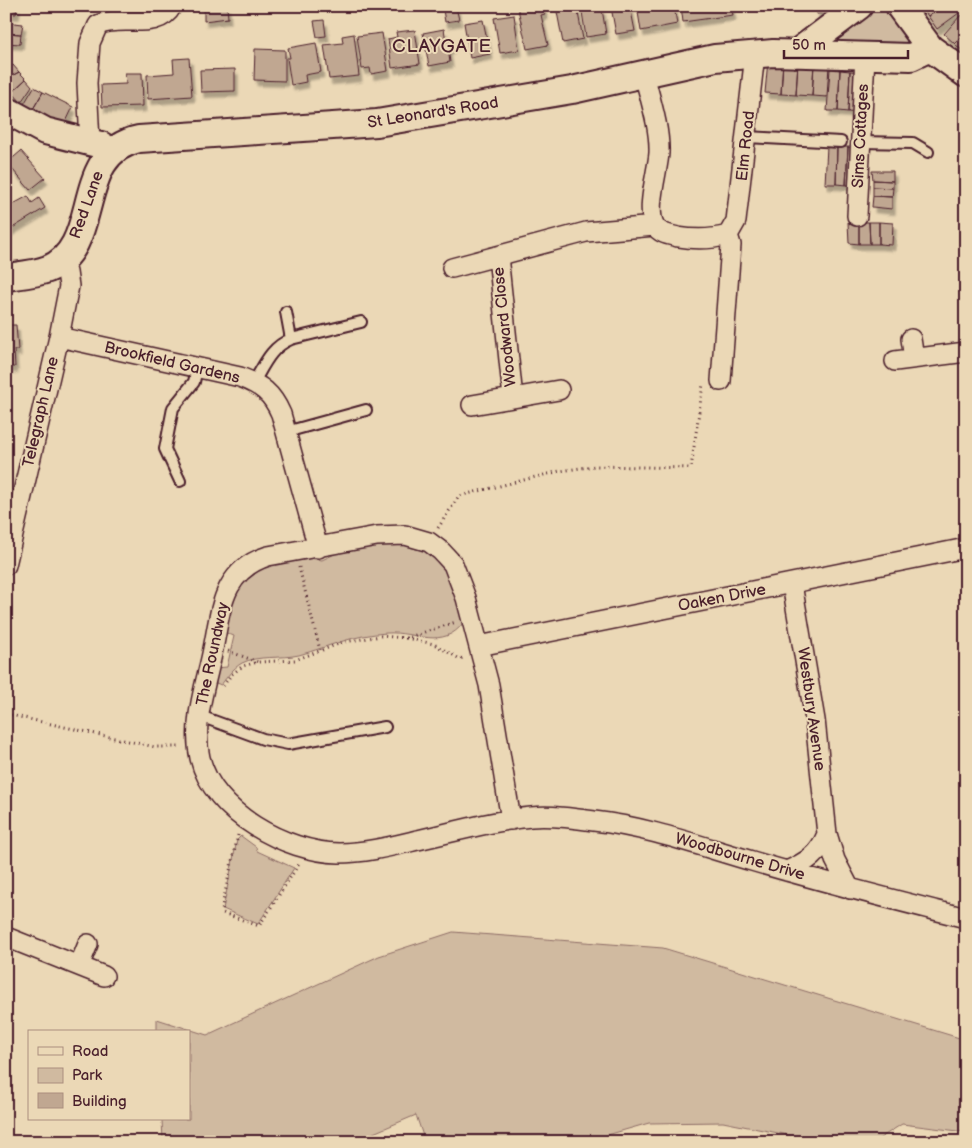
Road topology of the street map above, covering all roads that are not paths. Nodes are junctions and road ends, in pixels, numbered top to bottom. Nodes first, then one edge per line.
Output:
1 (172, 6) edge
2 (859, 6) edge
3 (898, 6) edge
4 (930, 48) junction
5 (755, 54) junction
6 (794, 54) junction
7 (865, 56) junction
8 (644, 74) junction
9 (966, 74) edge
10 (6, 110) edge
11 (748, 137) junction
12 (841, 142) dead end
13 (860, 142) junction
14 (100, 147) junction
15 (928, 152) dead end
16 (857, 216) dead end
17 (655, 226) junction
18 (728, 235) junction
19 (498, 256) junction
20 (60, 260) junction
21 (452, 268) dead end
22 (6, 277) edge
23 (286, 312) dead end
24 (361, 322) dead end
25 (59, 337) junction
26 (290, 339) junction
27 (911, 339) dead end
28 (966, 352) edge
29 (914, 358) junction
30 (894, 361) dead end
31 (197, 368) junction
32 (713, 378) road end
33 (254, 382) junction
34 (559, 390) dead end
35 (513, 398) junction
36 (472, 405) dead end
37 (366, 410) dead end
38 (286, 432) junction
39 (180, 481) dead end
40 (318, 548) junction
41 (966, 548) edge
42 (6, 565) edge
43 (792, 584) junction
44 (480, 650) junction
45 (200, 716) junction
46 (385, 727) dead end
47 (511, 820) junction
48 (828, 834) junction
49 (787, 871) junction
50 (850, 888) junction
51 (966, 918) edge
52 (6, 937) edge
53 (88, 944) dead end
54 (79, 966) junction
55 (104, 976) dead end

1 - 14 street
2 - 6 street
3 - 4 street
4 - 7 street, St Leonard's Road
4 - 9 street
5 - 6 street, St Leonard's Road
5 - 8 street, St Leonard's Road
5 - 11 street, Elm Road
6 - 7 street, St Leonard's Road
7 - 13 street, Sims Cottages
8 - 14 street, St Leonard's Road
8 - 17 street
10 - 14 street
11 - 12 lane
11 - 18 street, Elm Road
13 - 15 lane
13 - 16 street, Sims Cottages
14 - 20 street, Red Lane
17 - 18 street
17 - 19 street, Woodward Close
18 - 32 street, Elm Road
19 - 21 street, Woodward Close
19 - 35 street, Woodward Close
20 - 22 street, Red Lane
20 - 25 street, Telegraph Lane
23 - 26 lane
24 - 26 lane
25 - 31 street, Brookfield Gardens
25 - 42 street, Telegraph Lane
26 - 33 lane
27 - 29 street
28 - 29 street
29 - 30 street
31 - 33 street, Brookfield Gardens
31 - 39 lane
33 - 38 street, Brookfield Gardens
34 - 35 street, Woodward Close
35 - 36 street, Woodward Close
37 - 38 lane
38 - 40 street, Brookfield Gardens
40 - 44 street, The Roundway
40 - 45 street, The Roundway
41 - 43 street, Oaken Drive
43 - 44 street, Oaken Drive
43 - 48 street, Westbury Avenue
44 - 47 street, The Roundway
45 - 46 lane
45 - 47 street, The Roundway
47 - 49 street, Woodbourne Drive
48 - 49 street
48 - 50 street, Westbury Avenue
49 - 50 street, Woodbourne Drive
50 - 51 street, Woodbourne Drive
52 - 54 street
53 - 54 street
54 - 55 street

